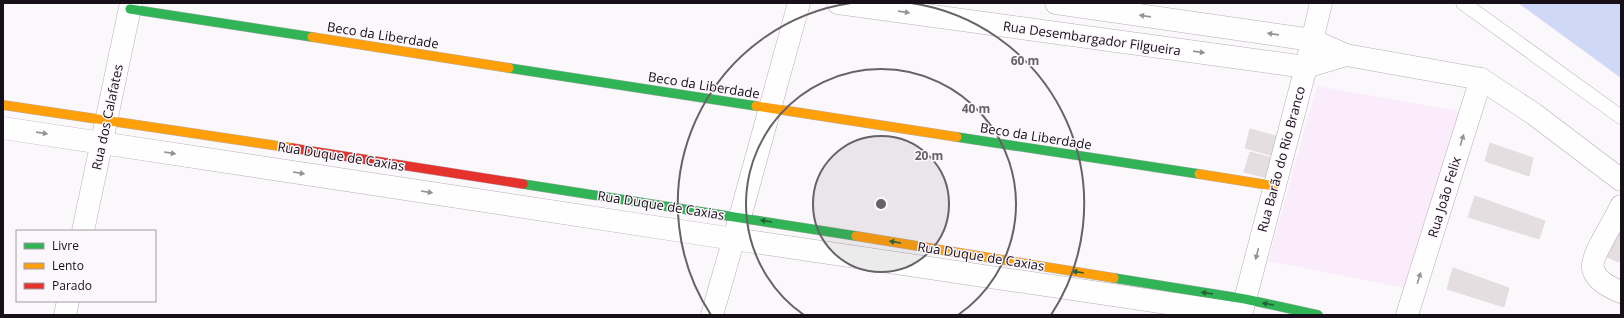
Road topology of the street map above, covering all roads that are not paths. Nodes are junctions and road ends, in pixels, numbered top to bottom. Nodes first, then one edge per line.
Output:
1 (799, 3) edge
2 (838, 3) edge
3 (1056, 3) edge
4 (1321, 3) edge
5 (1463, 3) edge
6 (130, 6) edge
7 (1312, 40) junction
8 (1346, 55) junction
9 (1306, 67) junction
10 (1481, 79) junction
11 (3, 105) edge
12 (770, 109) junction
13 (1621, 117) edge
14 (106, 120) junction
15 (3, 128) edge
16 (102, 142) junction
17 (1621, 180) edge
18 (1274, 186) junction
19 (1621, 206) edge
20 (740, 217) junction
21 (83, 230) edge
22 (734, 239) junction
23 (1621, 292) edge
24 (68, 302) edge
25 (1242, 309) edge
26 (65, 315) edge
27 (712, 315) edge
28 (1318, 315) edge
29 (1407, 315) edge

1 - 12 street
2 -> 9 street, Rua Desembargador Filgueira
7 -> 3 street, Rua Desembargador Filgueira
4 - 7 street, Rua Barão do Rio Branco
5 - 13 lane
6 - 12 street, Beco da Liberdade
6 - 14 street, Rua dos Calafates
7 - 8 street, Rua Desembargador Filgueira
7 - 9 street, Rua Barão do Rio Branco
8 - 9 street, Rua Desembargador Filgueira
8 - 10 street, Rua Desembargador Filgueira
9 - 18 street, Rua Barão do Rio Branco
10 - 17 street
29 -> 10 street, Rua João Felix
11 - 14 street, Rua Duque de Caxias
12 - 18 street, Beco da Liberdade
12 - 20 street
14 - 16 street, Rua dos Calafates
14 - 20 street, Rua Duque de Caxias
15 -> 16 street, Rua Duque de Caxias
16 - 21 street, Rua dos Calafates
16 -> 22 street, Rua Duque de Caxias
18 -> 25 street, Rua Barão do Rio Branco
19 - 23 street
20 - 22 street
25 -> 20 street, Rua Duque de Caxias
22 - 25 street, Rua Duque de Caxias
22 - 27 street
24 - 26 street
28 -> 25 street, Rua Duque de Caxias

